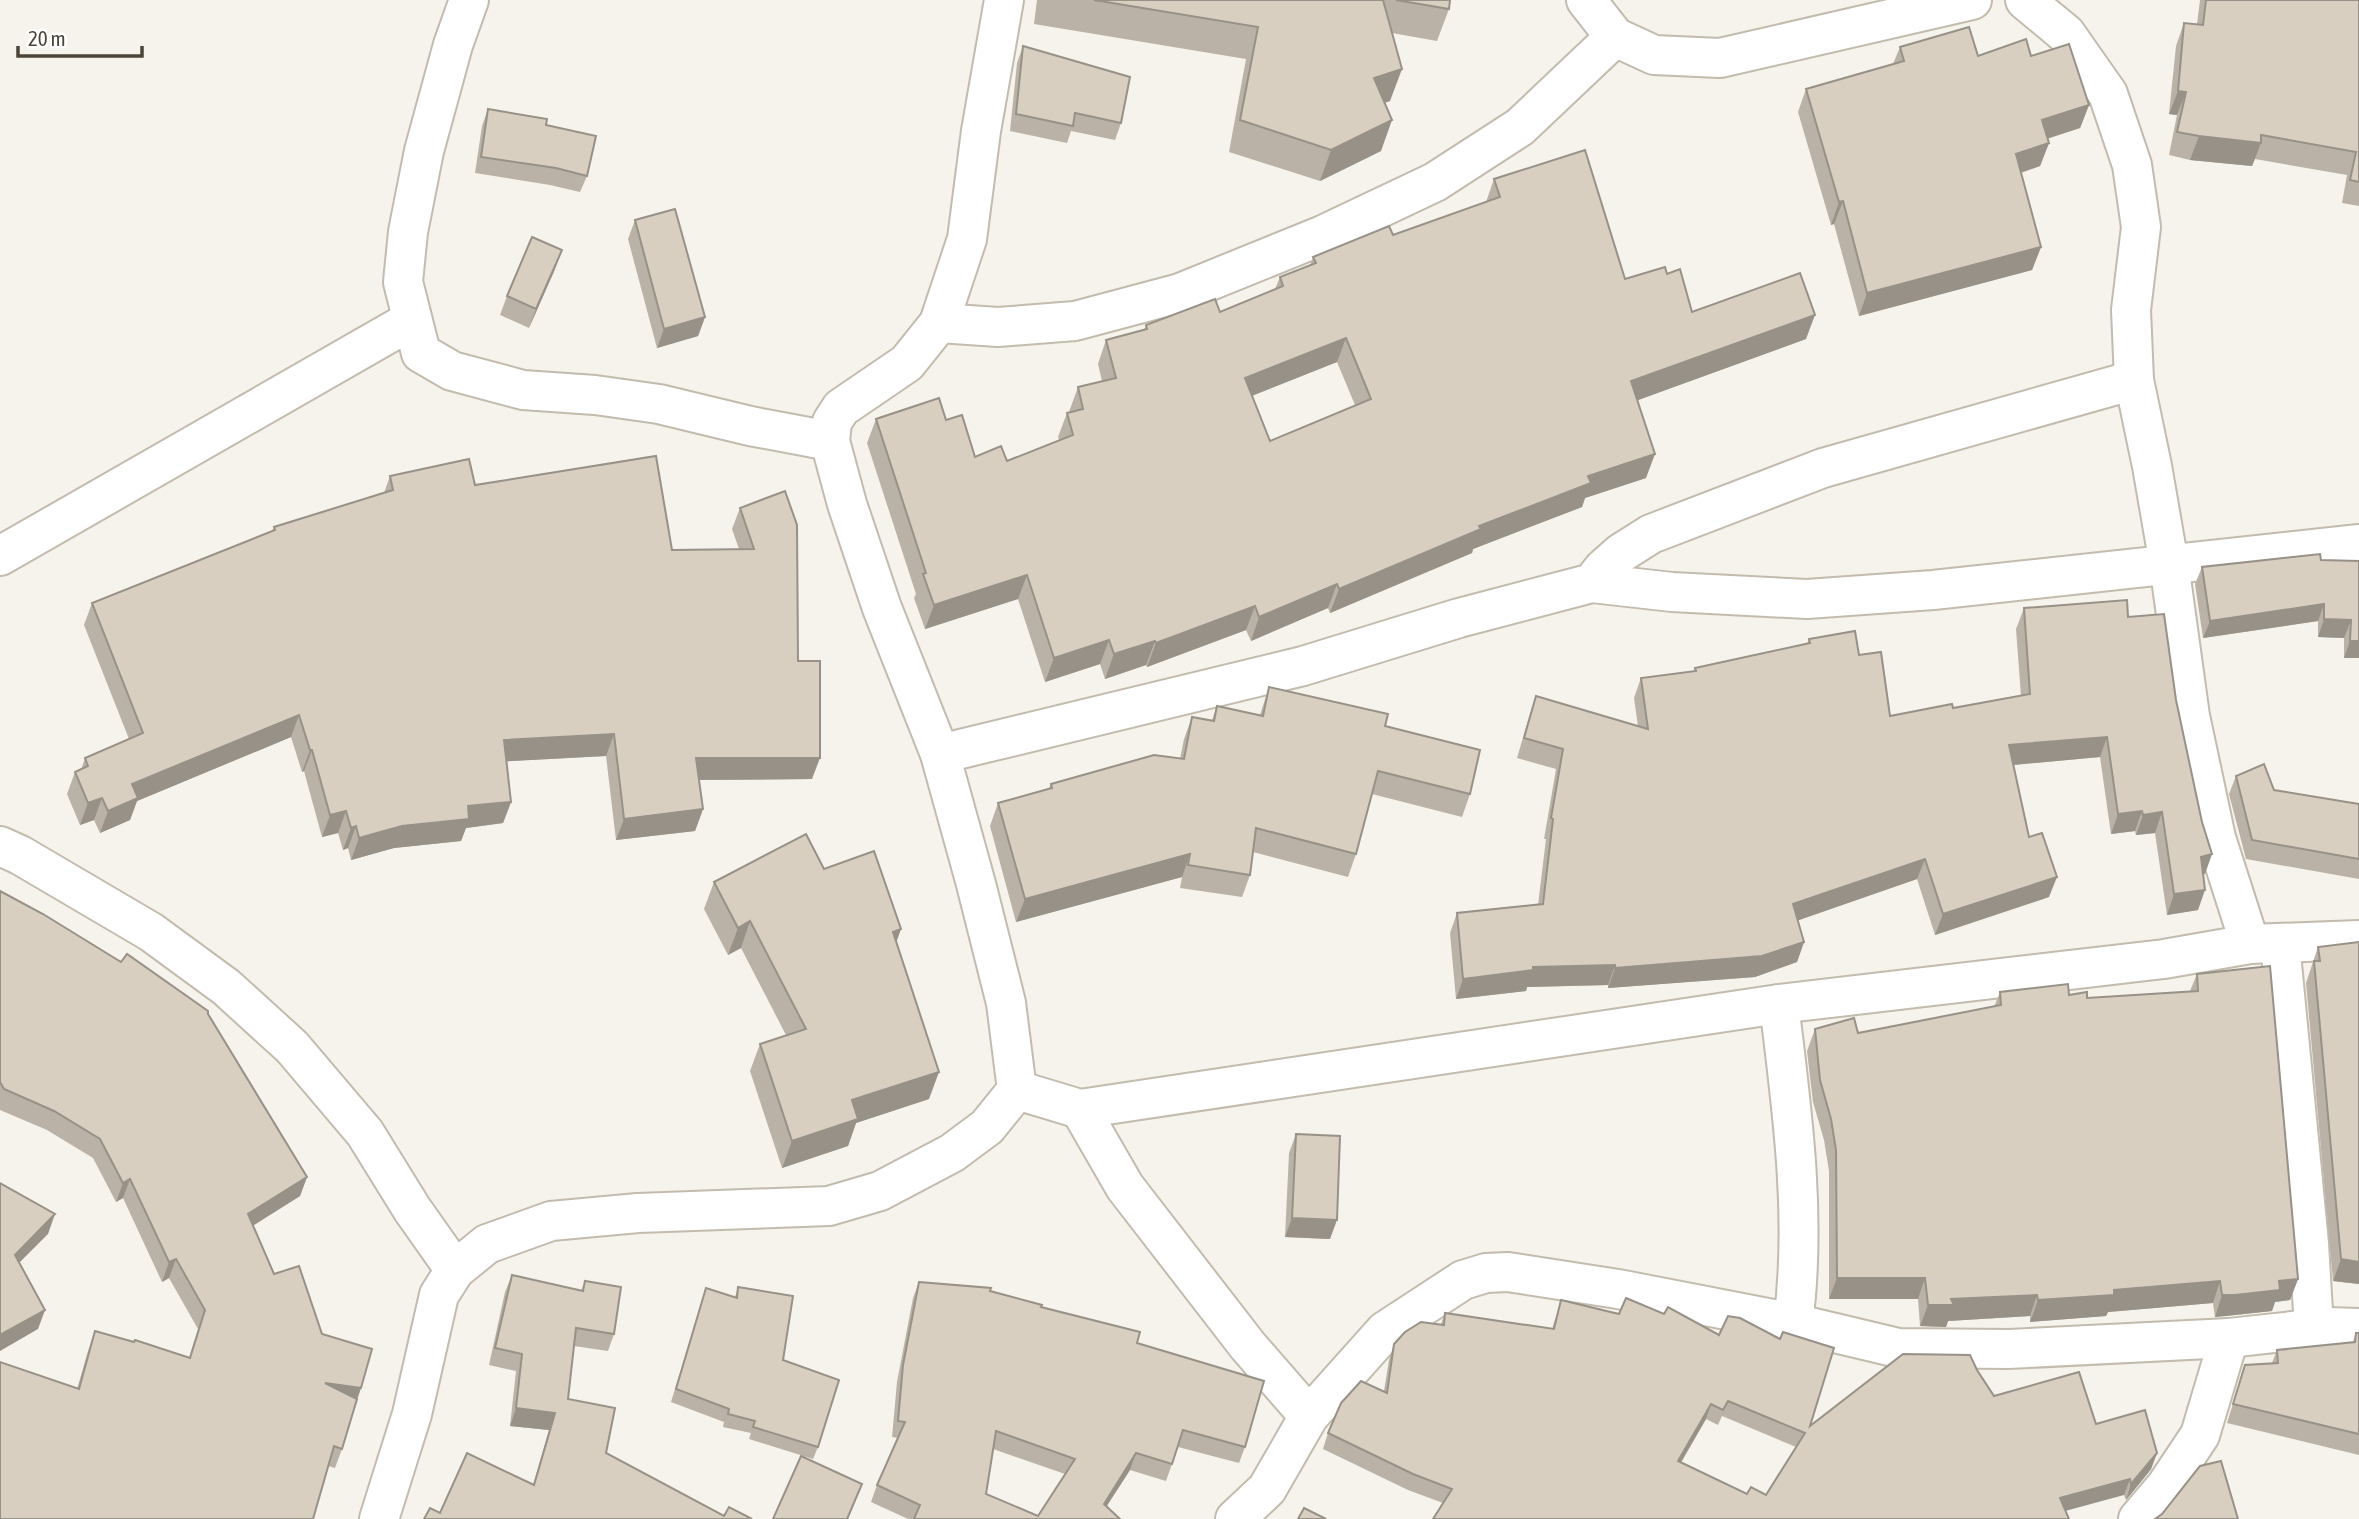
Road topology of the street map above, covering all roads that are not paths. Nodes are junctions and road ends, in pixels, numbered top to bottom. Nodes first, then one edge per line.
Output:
1 (469, 0) edge
2 (1004, 0) edge
3 (1586, 0) edge
4 (1972, 0) edge
5 (2025, 0) edge
6 (1615, 37) junction
7 (412, 320) junction
8 (939, 323) junction
9 (2134, 380) junction
10 (830, 441) junction
11 (2359, 544) edge
12 (0, 556) edge
13 (2169, 564) junction
14 (1592, 583) junction
15 (940, 754) junction
16 (0, 846) edge
17 (2359, 940) edge
18 (2265, 944) junction
19 (1779, 1004) junction
20 (1017, 1090) junction
21 (1080, 1110) junction
22 (455, 1270) junction
23 (1793, 1323) junction
24 (2359, 1328) edge
25 (2314, 1329) junction
26 (2229, 1338) junction
27 (1309, 1416) junction
28 (379, 1519) edge
29 (1235, 1519) edge
30 (2138, 1519) edge

1 - 7 street
2 - 8 street
3 - 6 street
4 - 6 street
5 - 9 street
6 - 8 street
7 - 10 street
7 - 12 street
8 - 10 street
9 - 13 street
9 - 14 street
10 - 15 street
11 - 13 street
13 - 14 street
13 - 18 street
14 - 15 street
15 - 20 street
16 - 22 street
17 - 18 street
18 - 19 street
18 - 25 street
19 - 21 street
19 - 23 street
20 - 21 street
20 - 22 street
21 - 27 street
22 - 28 street
23 - 26 street
23 - 27 street
24 - 25 street
25 - 26 street
26 - 30 street
27 - 29 street

